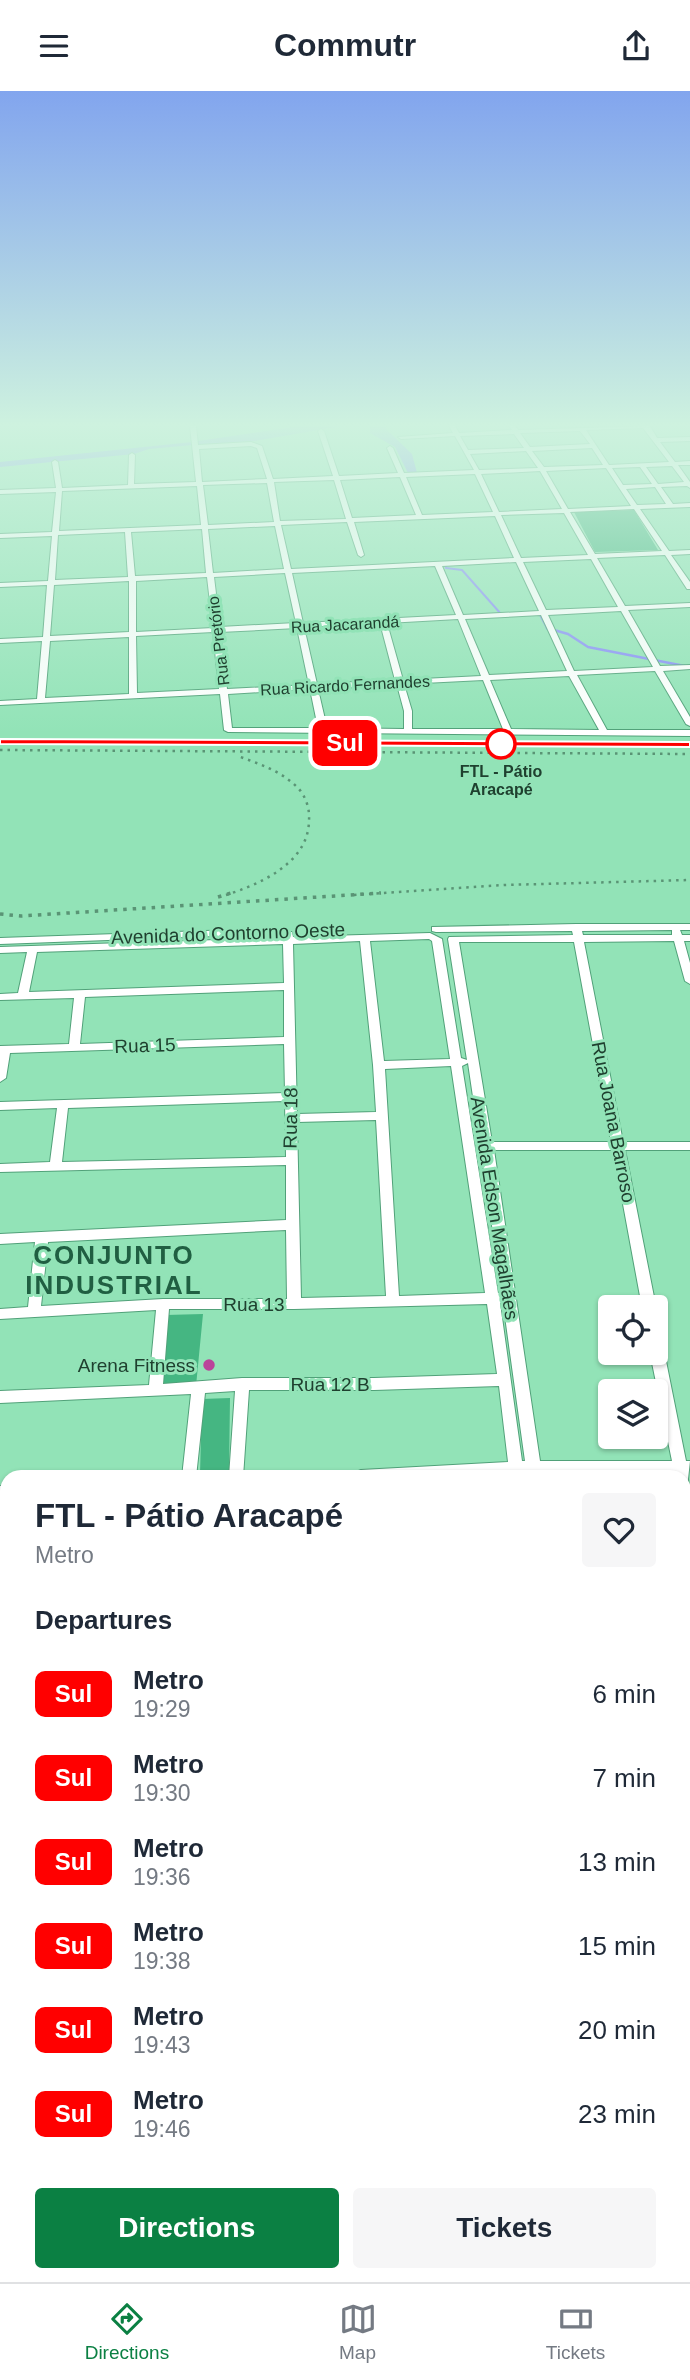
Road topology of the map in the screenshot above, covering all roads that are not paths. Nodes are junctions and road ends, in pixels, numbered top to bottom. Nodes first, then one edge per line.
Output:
1 (56, 528) edge
2 (155, 528) edge
3 (205, 528) edge
4 (279, 528) edge
5 (353, 528) edge
6 (505, 528) edge
7 (574, 528) edge
8 (651, 528) edge
9 (128, 530) junction
10 (55, 534) junction
11 (0, 536) edge
12 (690, 552) edge
13 (667, 553) junction
14 (361, 555) dead end
15 (590, 556) junction
16 (520, 560) junction
17 (438, 564) junction
18 (289, 571) junction
19 (211, 575) junction
20 (132, 578) junction
21 (51, 582) junction
22 (0, 585) edge
23 (690, 587) edge
24 (690, 605) edge
25 (622, 609) junction
26 (542, 613) junction
27 (460, 617) junction
28 (383, 622) junction
29 (301, 626) junction
30 (216, 630) junction
31 (131, 635) junction
32 (46, 639) junction
33 (0, 641) edge
34 (658, 667) junction
35 (690, 667) edge
36 (571, 672) junction
37 (484, 677) junction
38 (398, 682) junction
39 (314, 686) junction
40 (225, 692) junction
41 (133, 697) junction
42 (41, 701) junction
43 (0, 703) edge
44 (690, 724) edge
45 (323, 731) junction
46 (408, 731) junction
47 (508, 731) junction
48 (604, 732) junction
49 (690, 733) edge
50 (690, 927) edge
51 (436, 929) junction
52 (577, 932) junction
53 (515, 933) junction
54 (677, 933) junction
55 (288, 936) junction
56 (365, 937) junction
57 (690, 938) edge
58 (453, 939) junction
59 (0, 941) edge
60 (141, 941) junction
61 (439, 943) joint
62 (33, 949) junction
63 (0, 950) edge
64 (690, 981) edge
65 (289, 986) junction
66 (80, 995) junction
67 (23, 996) junction
68 (0, 997) edge
69 (291, 1041) junction
70 (74, 1047) junction
71 (2, 1050) edge
72 (471, 1062) junction
73 (455, 1063) junction
74 (379, 1065) junction
75 (0, 1078) edge
76 (290, 1097) junction
77 (63, 1104) junction
78 (0, 1106) edge
79 (381, 1115) junction
80 (290, 1118) junction
81 (487, 1146) junction
82 (619, 1146) junction
83 (690, 1146) edge
84 (290, 1161) junction
85 (56, 1166) junction
86 (0, 1168) edge
87 (292, 1225) junction
88 (41, 1238) junction
89 (0, 1239) edge
90 (647, 1295) edge
91 (492, 1298) junction
92 (509, 1298) junction
93 (393, 1302) junction
94 (163, 1304) junction
95 (294, 1304) junction
96 (34, 1313) junction
97 (0, 1314) edge
98 (660, 1365) edge
99 (242, 1384) junction
100 (505, 1385) junction
101 (200, 1388) junction
102 (155, 1391) junction
103 (523, 1391) junction
104 (0, 1397) edge
105 (190, 1470) edge
106 (236, 1470) edge
107 (516, 1470) edge
108 (534, 1470) edge
109 (684, 1470) edge

1 - 10 street
2 - 9 street
3 - 19 street, Rua Pretório
4 - 18 street
5 - 14 street
6 - 16 street
7 - 15 street
8 - 13 street
9 - 10 street
9 - 20 street
10 - 11 street
10 - 21 street
12 - 13 street
13 - 15 street
13 - 23 street
15 - 16 street
15 - 25 street
16 - 17 street
16 - 26 street
17 - 18 street
17 - 27 street
18 - 19 street
18 - 29 street
19 - 20 street
19 - 30 street, Rua Pretório
20 - 21 street
20 - 31 street
21 - 22 street
21 - 32 street
24 - 25 street, Rua Jacarandá
25 - 26 street, Rua Jacarandá
25 - 34 street
26 - 27 street, Rua Jacarandá
26 - 36 street
27 - 28 street, Rua Jacarandá
27 - 37 street
28 - 29 street, Rua Jacarandá
28 - 38 street
29 - 30 street, Rua Jacarandá
29 - 39 street
30 - 31 street, Rua Jacarandá
30 - 40 street, Rua Pretório
31 - 32 street, Rua Jacarandá
31 - 41 street
32 - 33 street, Rua Jacarandá
32 - 42 street
34 - 35 street, Rua Ricardo Fernandes
34 - 36 street, Rua Ricardo Fernandes
34 - 44 street
36 - 37 street, Rua Ricardo Fernandes
36 - 48 street
37 - 38 street, Rua Ricardo Fernandes
37 - 47 street
38 - 39 street, Rua Ricardo Fernandes
38 - 46 street
39 - 40 street, Rua Ricardo Fernandes
39 - 45 street
40 - 41 street, Rua Ricardo Fernandes
40 - 45 street, Rua Pretório
41 - 42 street, Rua Ricardo Fernandes
42 - 43 street, Rua Ricardo Fernandes
45 - 46 street
46 - 47 street
47 - 48 street
48 - 49 street
50 - 54 street
51 - 53 street, Avenida do Contorno Oeste
51 - 55 street, Avenida do Contorno Oeste
51 - 58 street
52 - 53 street
52 - 54 street
52 - 82 street, Rua Joana Barroso
53 - 58 street
54 - 57 street
54 - 64 street
55 - 56 street, Avenida do Contorno Oeste
55 - 60 street, Avenida do Contorno Oeste
55 - 65 street, Rua 18
56 - 61 street, Avenida do Contorno Oeste
56 - 74 street
58 - 72 street, Avenida Edson Magalhães
59 - 60 street, Avenida do Contorno Oeste
60 - 62 street, Avenida do Contorno Oeste
61 - 73 street, Avenida Edson Magalhães
62 - 63 street, Avenida do Contorno Oeste
62 - 67 street
65 - 66 street
65 - 69 street, Rua 18
66 - 67 street
66 - 70 street
67 - 68 street
69 - 70 street, Rua 15
69 - 76 street, Rua 18
70 - 71 street, Rua 15
71 - 75 street
72 - 73 street
72 - 81 street, Avenida Edson Magalhães
73 - 74 street
73 - 91 street, Avenida Edson Magalhães
74 - 79 street
76 - 77 street
76 - 80 street, Rua 18
77 - 78 street
77 - 85 street
79 - 80 street
79 - 93 street
80 - 84 street, Rua 18
81 - 82 street
81 - 92 street, Avenida Edson Magalhães
82 - 83 street
82 - 90 street, Rua Joana Barroso
84 - 85 street
84 - 87 street, Rua 18
85 - 86 street
87 - 88 street
87 - 95 street, Rua 18
88 - 89 street
88 - 96 street
91 - 92 street, Rua 13
91 - 93 street, Rua 13
91 - 100 street, Avenida Edson Magalhães
92 - 103 street, Avenida Edson Magalhães
93 - 95 street, Rua 13
94 - 95 street, Rua 13
94 - 96 street, Rua 13
94 - 102 street
96 - 97 street, Rua 13
98 - 109 street
99 - 100 street, Rua 12 B
99 - 101 street, Rua 12 B
99 - 106 street
100 - 103 street, Rua 12 B
100 - 107 street, Avenida Edson Magalhães
101 - 102 street, Rua 12 B
101 - 105 street
102 - 104 street, Rua 12 B
103 - 108 street, Avenida Edson Magalhães

